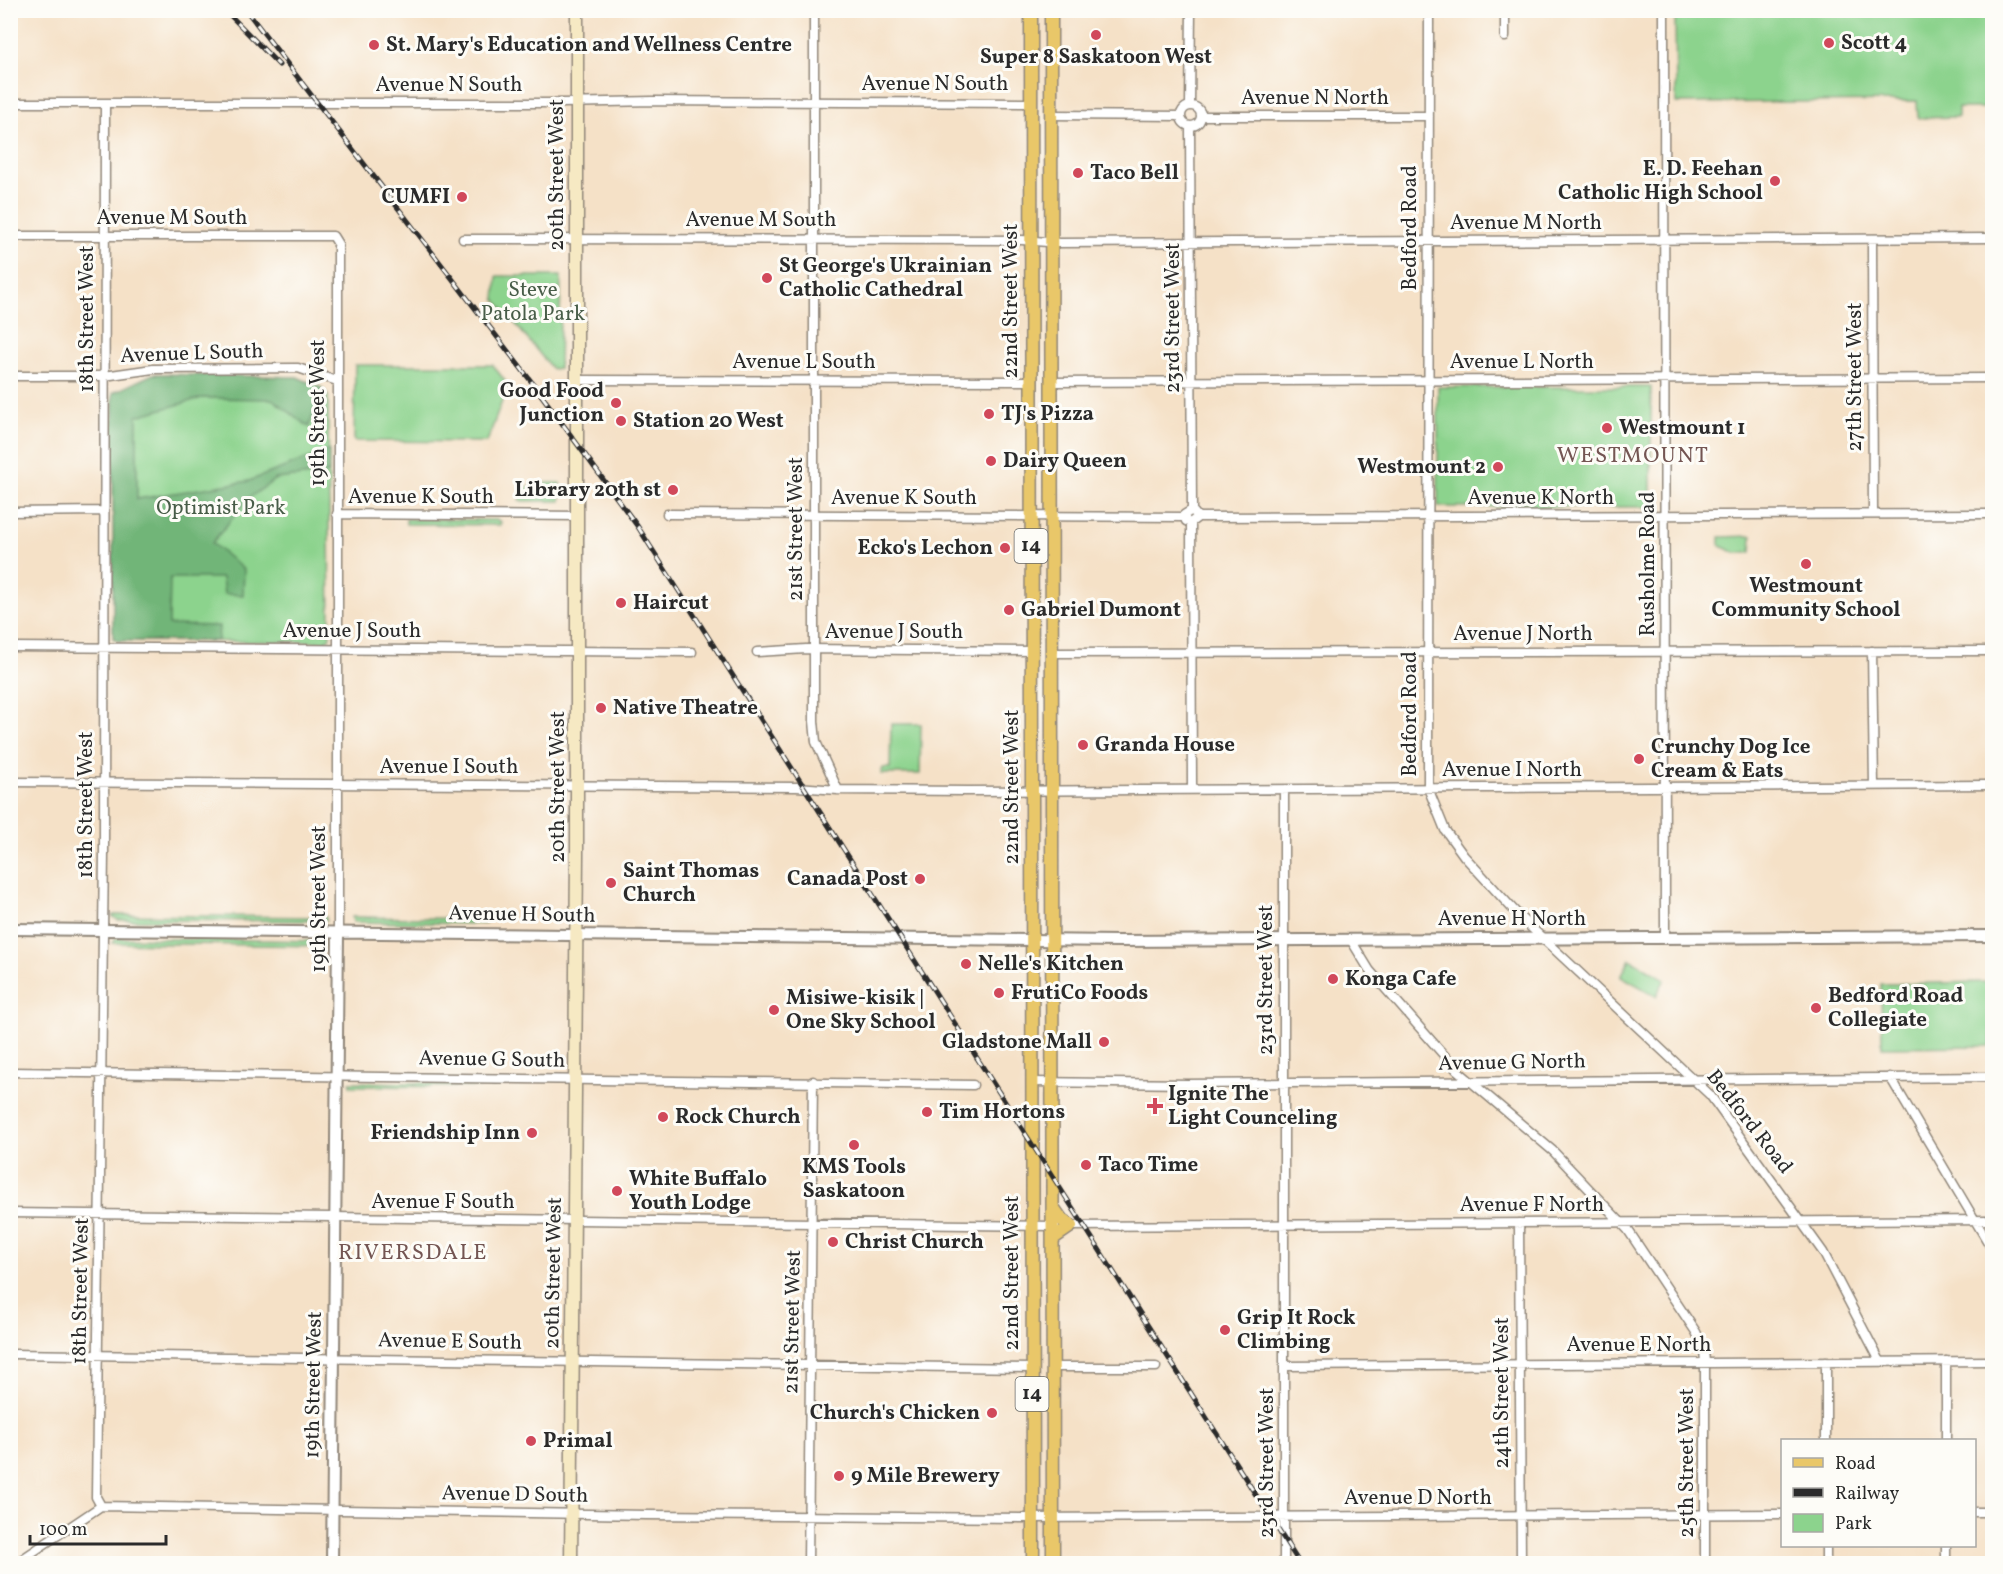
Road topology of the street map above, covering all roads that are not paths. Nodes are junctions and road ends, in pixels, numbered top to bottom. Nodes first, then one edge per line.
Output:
1 (577, 10) edge
2 (814, 10) edge
3 (1031, 10) edge
4 (1051, 10) edge
5 (1191, 10) edge
6 (1429, 10) edge
7 (1505, 10) edge
8 (1664, 10) edge
9 (1505, 37) dead end
10 (577, 102) junction
11 (814, 102) junction
12 (10, 103) edge
13 (105, 103) junction
14 (1031, 103) junction
15 (1190, 105) junction
16 (1052, 115) junction
17 (1181, 116) junction
18 (1201, 116) junction
19 (1429, 116) junction
20 (1190, 126) junction
21 (10, 236) edge
22 (106, 236) junction
23 (333, 236) joint
24 (577, 238) junction
25 (1992, 238) edge
26 (463, 239) dead end
27 (814, 239) junction
28 (1031, 240) junction
29 (1666, 240) junction
30 (1872, 240) junction
31 (1429, 241) junction
32 (1056, 242) junction
33 (1191, 242) junction
34 (10, 376) edge
35 (104, 376) junction
36 (1992, 378) edge
37 (1665, 379) junction
38 (1873, 379) junction
39 (577, 380) junction
40 (813, 380) junction
41 (337, 381) junction
42 (1031, 381) junction
43 (1428, 381) junction
44 (1052, 382) junction
45 (1192, 382) junction
46 (1192, 510) junction
47 (10, 512) edge
48 (104, 512) junction
49 (337, 514) junction
50 (667, 514) dead end
51 (1873, 514) junction
52 (1992, 514) edge
53 (814, 515) junction
54 (577, 516) junction
55 (1032, 516) junction
56 (1053, 516) junction
57 (1184, 516) junction
58 (1428, 516) junction
59 (1666, 516) junction
60 (1195, 520) junction
61 (10, 647) edge
62 (103, 647) junction
63 (338, 649) junction
64 (814, 650) junction
65 (1031, 651) junction
66 (1666, 651) junction
67 (1872, 651) junction
68 (1992, 651) edge
69 (577, 652) junction
70 (692, 652) dead end
71 (757, 652) dead end
72 (1053, 653) junction
73 (1427, 653) junction
74 (1191, 654) junction
75 (10, 783) edge
76 (104, 783) junction
77 (339, 784) junction
78 (577, 785) junction
79 (1874, 785) junction
80 (1992, 785) edge
81 (1192, 788) junction
82 (1428, 788) junction
83 (1032, 789) junction
84 (1053, 789) junction
85 (1666, 789) junction
86 (838, 790) junction
87 (1284, 790) junction
88 (10, 928) edge
89 (103, 930) junction
90 (338, 933) junction
91 (576, 935) junction
92 (1992, 936) edge
93 (1541, 938) junction
94 (1665, 938) junction
95 (1351, 939) junction
96 (1032, 940) junction
97 (1054, 940) junction
98 (1284, 940) junction
99 (10, 1072) edge
100 (101, 1072) junction
101 (337, 1076) junction
102 (1890, 1077) junction
103 (1992, 1077) edge
104 (1693, 1078) junction
105 (575, 1079) junction
106 (813, 1081) junction
107 (1470, 1081) junction
108 (1032, 1082) junction
109 (1054, 1082) junction
110 (1285, 1082) junction
111 (973, 1085) dead end
112 (1054, 1210) junction
113 (10, 1213) edge
114 (100, 1214) junction
115 (336, 1219) junction
116 (574, 1220) junction
117 (1978, 1220) junction
118 (1992, 1220) edge
119 (1802, 1221) junction
120 (1620, 1222) junction
121 (1519, 1223) junction
122 (812, 1224) junction
123 (1285, 1224) junction
124 (1031, 1225) junction
125 (1071, 1226) junction
126 (1054, 1231) junction
127 (1992, 1249) edge
128 (10, 1354) edge
129 (98, 1355) junction
130 (334, 1358) junction
131 (1880, 1361) junction
132 (1946, 1361) junction
133 (1992, 1361) edge
134 (573, 1362) junction
135 (1826, 1362) junction
136 (1705, 1363) junction
137 (1520, 1364) junction
138 (810, 1365) junction
139 (1285, 1366) junction
140 (1053, 1367) junction
141 (1156, 1367) dead end
142 (1032, 1368) junction
143 (1826, 1439) edge
144 (1946, 1439) edge
145 (101, 1506) junction
146 (333, 1511) junction
147 (1976, 1512) edge
148 (1992, 1512) edge
149 (571, 1513) junction
150 (1706, 1514) junction
151 (1781, 1514) edge
152 (808, 1516) junction
153 (1521, 1516) junction
154 (1033, 1517) junction
155 (1286, 1517) junction
156 (1053, 1518) junction
157 (1826, 1547) edge
158 (1946, 1547) edge
159 (15, 1563) edge
160 (332, 1563) edge
161 (571, 1563) edge
162 (808, 1563) edge
163 (1033, 1563) edge
164 (1053, 1563) edge
165 (1284, 1563) edge
166 (1521, 1563) edge
167 (1705, 1563) edge
168 (1826, 1563) edge
169 (1946, 1563) edge

1 - 10 main road, 20th Street West
2 - 11 street, 21st Street West
3 - 14 main road, 22nd Street West / 14
4 - 16 main road, 22nd Street West / 14
5 - 15 street
6 - 19 street, Bedford Road
7 - 9 street
8 - 29 street, Rusholme Road
10 - 11 street, Avenue N South
10 - 13 street, Avenue N South
10 - 24 main road, 20th Street West
11 - 14 street, Avenue N South
11 - 27 street, 21st Street West
12 - 13 street, Avenue N South
13 - 22 street, 18th Street West
14 - 28 main road, 22nd Street West / 14
15 - 17 street
15 - 18 street
16 - 17 street
16 - 32 main road, 22nd Street West / 14
17 - 20 street
18 - 19 street, Avenue N North
18 - 20 street
19 - 31 street, Bedford Road
20 - 33 street, 23rd Street West
21 - 22 street, Avenue M South
22 - 23 street, Avenue M South
22 - 35 street, 18th Street West
23 - 41 street, 19th Street West
24 - 26 street, Avenue M South
24 - 27 street, Avenue M South
24 - 39 main road, 20th Street West
25 - 30 street, Avenue M North
27 - 28 street, Avenue M South
27 - 40 street, 21st Street West
28 - 32 street, Avenue M South
28 - 42 main road, 22nd Street West / 14
29 - 30 street, Avenue M North
29 - 31 street, Avenue M North
29 - 37 street, Rusholme Road
30 - 38 street, 27th Street West
31 - 33 street, Avenue M North
31 - 43 street, Bedford Road
32 - 33 street, Avenue M North
32 - 44 main road, 22nd Street West / 14
33 - 45 street, 23rd Street West
34 - 35 street, Avenue L South
35 - 41 street, Avenue L South
35 - 48 street, 18th Street West
36 - 38 street, Avenue L North
37 - 38 street, Avenue L North
37 - 43 street, Avenue L North
37 - 59 street, Rusholme Road
38 - 51 street, 27th Street West
39 - 40 street, Avenue L South
39 - 54 main road, 20th Street West
40 - 42 street, Avenue L South
40 - 53 street, 21st Street West
41 - 49 street, 19th Street West
42 - 55 main road, 22nd Street West / 14
43 - 45 street, Avenue L North
43 - 58 street, Bedford Road
44 - 45 street, Avenue L North
44 - 56 main road, 22nd Street West / 14
45 - 46 street, 23rd Street West
46 - 57 street
46 - 60 street
47 - 48 street
48 - 62 street, 18th Street West
49 - 54 street, Avenue K South
49 - 63 street, 19th Street West
50 - 53 street, Avenue K South
51 - 52 street, Avenue K North
51 - 59 street, Avenue K North
53 - 55 street, Avenue K South
53 - 64 street, 21st Street West
54 - 69 main road, 20th Street West
55 - 56 street
55 - 65 main road, 22nd Street West / 14
56 - 57 street
56 - 72 main road, 22nd Street West / 14
57 - 60 street
58 - 59 street, Avenue K North
58 - 60 street, Avenue K North
58 - 73 street, Bedford Road
59 - 66 street, Rusholme Road
60 - 74 street
61 - 62 street, Avenue J South
62 - 63 street, Avenue J South
62 - 76 street, 18th Street West
63 - 69 street, Avenue J South
63 - 77 street, 19th Street West
64 - 65 street, Avenue J South
64 - 71 street, Avenue J South
64 - 86 street, 21st Street West
65 - 83 main road, 22nd Street West / 14
66 - 67 street, Avenue J North
66 - 73 street, Avenue J North
66 - 85 street, Rusholme Road
67 - 68 street, Avenue J North
67 - 79 street
69 - 70 street, Avenue J South
69 - 78 main road, 20th Street West
72 - 74 street, Avenue J North
72 - 84 main road, 22nd Street West / 14
73 - 74 street, Avenue J North
73 - 82 street, Bedford Road
74 - 81 street
75 - 76 street, Avenue I South
76 - 77 street, Avenue I South
76 - 89 street, 18th Street West
77 - 78 street, Avenue I South
77 - 90 street, 19th Street West
78 - 86 street, Avenue I South
78 - 91 main road, 20th Street West
79 - 80 street, Avenue I North
79 - 85 street, Avenue I North
81 - 84 street, Avenue I North
81 - 87 street, Avenue I North
82 - 85 street, Avenue I North
82 - 87 street, Avenue I North
82 - 93 street, Bedford Road
83 - 84 street, Avenue I North
83 - 86 street, Avenue I South
83 - 96 main road, 22nd Street West / 14
84 - 97 main road, 22nd Street West / 14
85 - 94 street, Rusholme Road
87 - 98 street, 23rd Street West
88 - 89 street, Avenue H South
89 - 90 street, Avenue H South
89 - 100 street, 18th Street West
90 - 91 street, Avenue H South
90 - 101 street, 19th Street West
91 - 96 street, Avenue H South
91 - 105 main road, 20th Street West
92 - 94 street, Avenue H North
93 - 94 street, Avenue H North
93 - 95 street, Avenue H North
93 - 104 street, Bedford Road
95 - 98 street, Avenue H North
95 - 107 street, 25th Street West
96 - 97 street, Avenue H North
96 - 108 main road, 22nd Street West / 14
97 - 98 street, Avenue H North
97 - 109 main road, 22nd Street West / 14
98 - 110 street, 23rd Street West
99 - 100 street, Avenue G South
100 - 101 street, Avenue G South
100 - 114 street, 18th Street West
101 - 105 street, Avenue G South
101 - 115 street, 19th Street West
102 - 103 street, Avenue G North
102 - 104 street, Avenue G North
102 - 117 street
104 - 107 street, Avenue G North
104 - 119 street, Bedford Road
105 - 106 street, Avenue G South
105 - 116 main road, 20th Street West
106 - 111 street, Avenue G South
106 - 122 street, 21st Street West
107 - 110 street, Avenue G North
107 - 120 street, 25th Street West
108 - 109 street, Avenue G North
108 - 124 main road, 22nd Street West / 14
109 - 110 street, Avenue G North
109 - 112 main road, 22nd Street West / 14
110 - 123 street, 23rd Street West
112 - 125 main road
112 - 126 main road, 22nd Street West / 14
113 - 114 street, Avenue F South
114 - 115 street, Avenue F South
114 - 129 street, 18th Street West
115 - 116 street, Avenue F South
115 - 130 street, 19th Street West
116 - 122 street, Avenue F South
116 - 134 main road, 20th Street West
117 - 118 street, Avenue F North
117 - 119 street, Avenue F North
117 - 127 street
119 - 120 street, Avenue F North
119 - 131 street, Bedford Road
120 - 121 street, Avenue F North
120 - 136 street, 25th Street West
121 - 123 street, Avenue F North
121 - 137 street, 24th Street West
122 - 124 street, Avenue F South
122 - 138 street, 21st Street West
123 - 125 street, Avenue F North
123 - 139 street, 23rd Street West
124 - 126 street, Avenue F South
124 - 142 main road, 22nd Street West / 14
125 - 126 main road
126 - 140 main road, 22nd Street West / 14
128 - 129 street, Avenue E South
129 - 130 street, Avenue E South
129 - 145 street, 18th Street West
130 - 134 street, Avenue E South
130 - 146 street, 19th Street West
131 - 132 street, Avenue E North
131 - 135 street, Avenue E North
132 - 133 street, Avenue E North
132 - 144 street
134 - 138 street, Avenue E South
134 - 149 main road, 20th Street West
135 - 136 street, Avenue E North
135 - 143 street
136 - 137 street, Avenue E North
136 - 150 street, 25th Street West
137 - 139 street, Avenue E North
137 - 153 street, 24th Street West
138 - 142 street, Avenue E South
138 - 152 street, 21st Street West
139 - 155 street, 23rd Street West
140 - 141 street
140 - 156 main road, 22nd Street West / 14
142 - 154 main road, 22nd Street West / 14
145 - 146 street, Avenue D South
145 - 159 street
146 - 149 street, Avenue D South
146 - 160 street, 19th Street West
147 - 148 street
149 - 152 street, Avenue D South
149 - 161 main road, 20th Street West
150 - 151 street, Avenue D North
150 - 153 street, Avenue D North
150 - 167 street, 25th Street West
152 - 154 street, Avenue D South
152 - 162 street, 21st Street West
153 - 155 street, Avenue D North
153 - 166 street, 24th Street West
154 - 156 street, Avenue D South
154 - 163 main road, 22nd Street West / 14
155 - 156 street, Avenue D North
155 - 165 street, 23rd Street West
156 - 164 main road, 22nd Street West / 14
157 - 168 street
158 - 169 street

